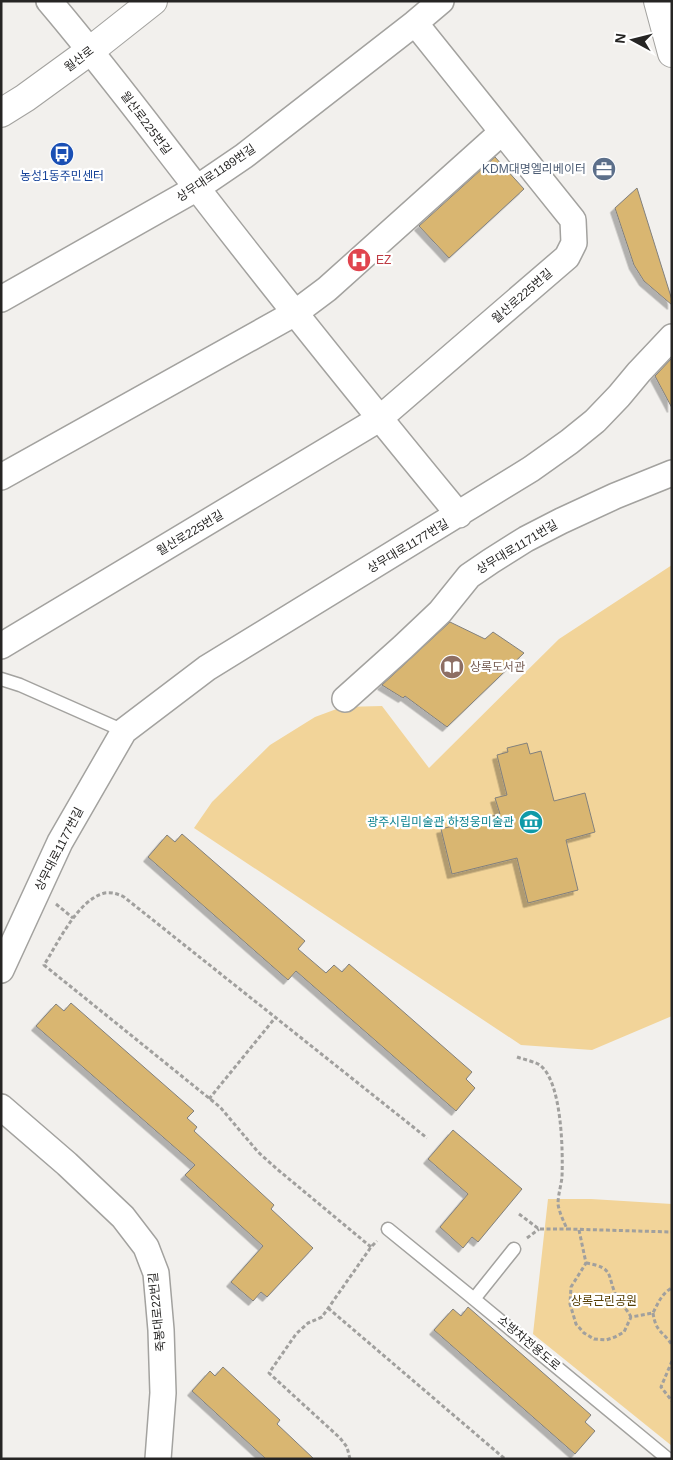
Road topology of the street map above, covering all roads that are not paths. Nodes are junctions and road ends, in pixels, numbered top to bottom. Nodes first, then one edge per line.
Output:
1 (50, 1) edge
2 (153, 1) edge
3 (441, 1) edge
4 (658, 1) edge
5 (415, 23) junction
6 (91, 50) junction
7 (672, 53) edge
8 (1, 113) edge
9 (502, 132) junction
10 (197, 188) junction
11 (1, 299) edge
12 (295, 313) junction
13 (672, 337) edge
14 (379, 419) junction
15 (672, 473) edge
16 (1, 477) edge
17 (459, 514) junction
18 (1, 646) edge
19 (1, 679) edge
20 (345, 699) dead end
21 (124, 731) junction
22 (1, 970) edge
23 (1, 1107) edge
24 (388, 1230) road end
25 (514, 1249) dead end
26 (474, 1299) junction
27 (158, 1459) edge
28 (668, 1459) edge

1 - 6 street, 월산로225번길
2 - 6 street, 월산로
3 - 5 street, 상무대로1189번길
4 - 7 street
5 - 9 street
5 - 10 street, 상무대로1189번길
6 - 8 street, 월산로
6 - 10 street, 월산로225번길
9 - 12 street
9 - 14 street, 월산로225번길
10 - 11 street, 상무대로1189번길
10 - 12 street, 월산로225번길
12 - 14 street, 월산로225번길
12 - 16 street
13 - 17 street, 상무대로1177번길
14 - 17 street, 월산로225번길
14 - 18 street, 월산로225번길
15 - 20 street, 상무대로1171번길
17 - 21 street, 상무대로1177번길
19 - 21 lane
21 - 22 street, 상무대로1177번길
23 - 27 street, 죽봉대로22번길
24 - 26 lane, 소방차전용도로
25 - 26 lane
26 - 28 lane, 소방차전용도로

